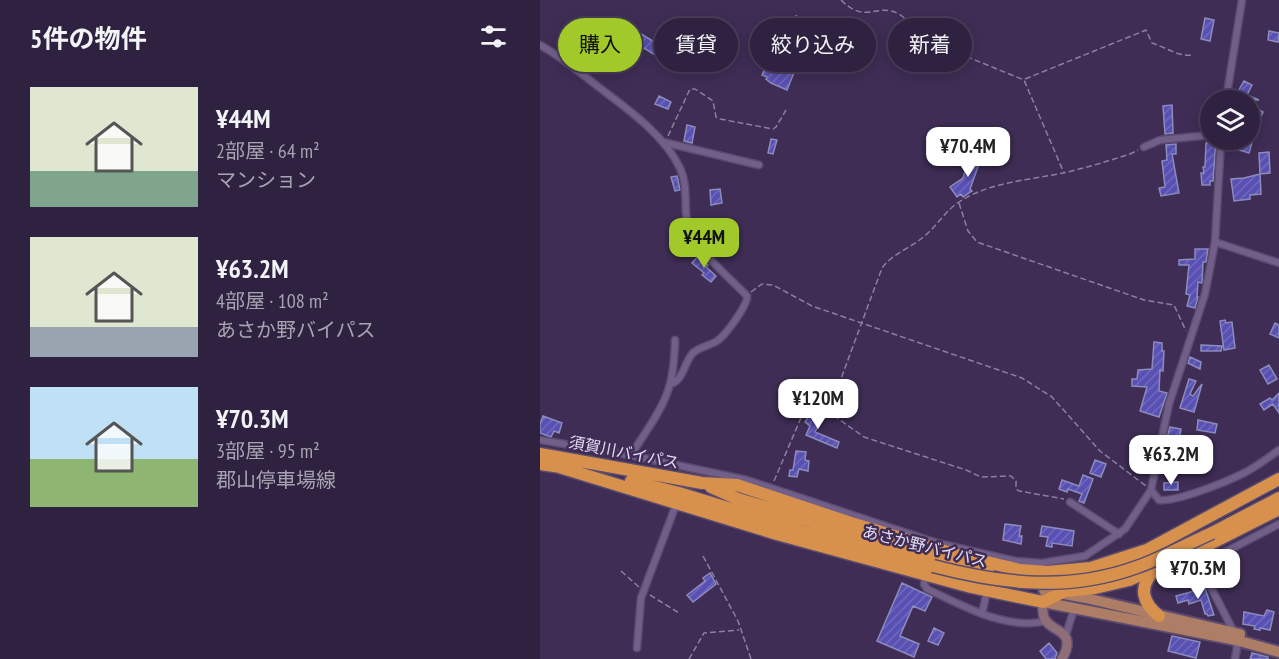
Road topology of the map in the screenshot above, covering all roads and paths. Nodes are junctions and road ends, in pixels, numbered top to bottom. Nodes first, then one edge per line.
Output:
1 (841, 0) edge
2 (1242, 0) edge
3 (540, 45) edge
4 (1191, 55) dead end
5 (1024, 80) junction
6 (1228, 90) edge
7 (786, 110) dead end
8 (1200, 136) edge
9 (664, 142) junction
10 (1144, 147) joint
11 (1220, 150) edge
12 (759, 165) dead end
13 (1064, 172) junction
14 (959, 202) junction
15 (1215, 242) junction
16 (1279, 263) edge
17 (747, 296) junction
18 (861, 322) junction
19 (1193, 336) junction
20 (675, 340) dead end
21 (671, 384) junction
22 (829, 411) junction
23 (540, 440) edge
24 (1279, 450) edge
25 (540, 454) edge
26 (631, 455) junction
27 (540, 464) edge
28 (556, 466) joint
29 (1279, 479) edge
30 (1139, 482) dead end
31 (702, 483) junction
32 (771, 488) junction
33 (1151, 490) junction
34 (678, 498) junction
35 (1279, 498) edge
36 (1070, 502) joint
37 (1279, 509) edge
38 (1279, 524) edge
39 (1119, 534) junction
40 (703, 556) dead end
41 (1047, 567) junction
42 (1156, 568) junction
43 (926, 576) junction
44 (987, 591) junction
45 (1059, 593) junction
46 (1044, 596) junction
47 (1074, 609) junction
48 (982, 614) junction
49 (1159, 616) junction
50 (1046, 621) junction
51 (741, 630) junction
52 (1235, 636) junction
53 (1065, 638) junction
54 (1279, 645) edge
55 (637, 648) dead end
56 (1279, 651) edge
57 (689, 659) edge
58 (751, 659) edge
59 (1062, 659) edge
60 (1235, 659) edge

1 - 5 path
2 - 6 street
3 - 9 street
4 - 5 path
5 - 13 path
7 - 9 path
8 - 10 street
9 - 12 street
9 - 17 street
10 - 13 path
11 - 15 street
13 - 14 path
14 - 18 path
14 - 19 path
15 - 16 street
15 - 19 street
17 - 18 path
17 - 21 street
18 - 22 path
18 - 30 path
19 - 33 street
20 - 21 street
21 - 26 street
22 - 32 path
22 - 36 path
23 - 26 street
24 - 33 street
25 - 31 highway, 須賀川バイパス
26 - 32 street
27 - 28 highway, 須賀川バイパス
28 - 34 highway, あさか野バイパス
29 - 41 highway, あさか野バイパス
31 - 41 highway, あさか野バイパス
31 - 46 highway
32 - 41 street
33 - 39 street
34 - 35 highway, あさか野バイパス, bridge
34 - 43 highway
34 - 55 street
36 - 39 street
37 - 42 highway
38 - 52 street
39 - 41 street
40 - 51 path
41 - 46 street
42 - 45 highway
42 - 49 highway
43 - 44 highway
43 - 48 street
44 - 46 highway
44 - 48 street
45 - 46 highway
45 - 49 main road
46 - 47 main road
46 - 50 street
47 - 52 main road
47 - 53 street
48 - 50 street
49 - 52 main road
50 - 53 street
51 - 57 path
51 - 58 path
52 - 54 main road
52 - 56 main road
52 - 60 street
53 - 59 street

